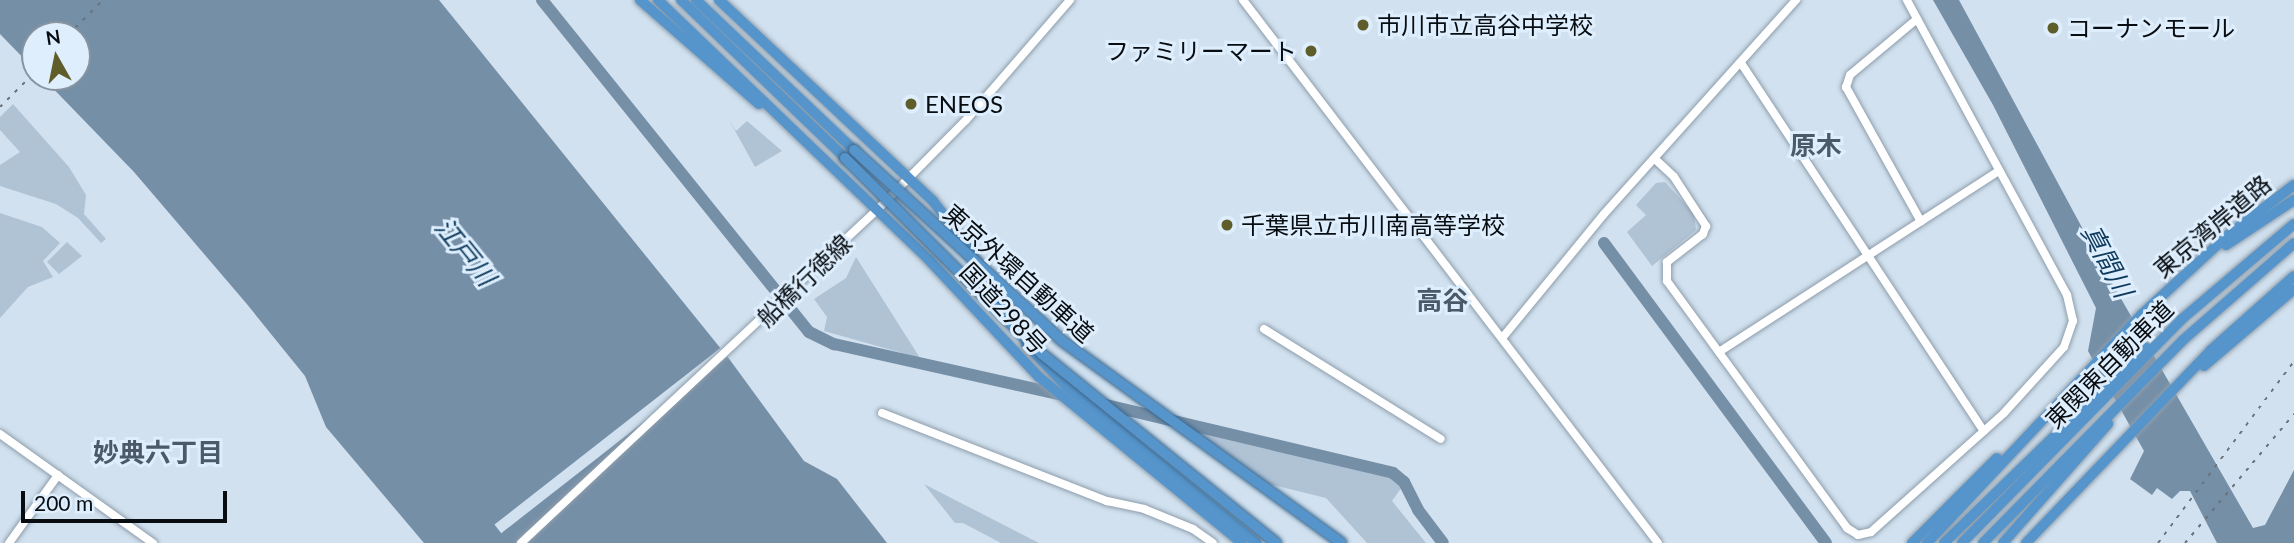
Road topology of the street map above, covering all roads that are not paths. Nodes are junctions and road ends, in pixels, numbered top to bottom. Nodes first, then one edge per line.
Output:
1 (640, 0) edge
2 (658, 0) edge
3 (681, 0) edge
4 (696, 0) edge
5 (719, 0) edge
6 (730, 0) edge
7 (1070, 0) edge
8 (1243, 0) edge
9 (1796, 0) edge
10 (1907, 0) edge
11 (1917, 19) junction
12 (778, 55) junction
13 (1741, 63) junction
14 (798, 133) junction
15 (1655, 159) junction
16 (1999, 171) junction
17 (909, 178) junction
18 (2294, 184) edge
19 (2294, 200) edge
20 (878, 209) junction
21 (1921, 222) junction
22 (2294, 224) edge
23 (2294, 243) edge
24 (1869, 255) junction
25 (2202, 259) junction
26 (2294, 269) edge
27 (2294, 276) edge
28 (2294, 289) edge
29 (2270, 296) junction
30 (2192, 310) junction
31 (1264, 329) dead end
32 (1503, 337) junction
33 (2222, 346) junction
34 (1719, 352) junction
35 (2152, 370) junction
36 (2081, 376) junction
37 (883, 413) dead end
38 (1984, 431) junction
39 (0, 433) edge
40 (1441, 439) dead end
41 (58, 475) junction
42 (1930, 524) junction
43 (1238, 541) edge
44 (9, 543) edge
45 (153, 543) edge
46 (521, 543) edge
47 (1213, 543) edge
48 (1256, 543) edge
49 (1276, 543) edge
50 (1341, 543) edge
51 (1658, 543) edge
52 (1906, 543) edge
53 (1912, 543) edge
54 (1927, 543) edge
55 (1944, 543) edge
56 (1962, 543) edge
57 (1983, 543) edge
58 (2003, 543) edge
59 (2028, 543) edge

1 - 14 highway
2 - 14 highway, 国道298号
3 - 49 highway, 東京外環自動車道, bridge
4 - 50 highway, 東京外環自動車道, bridge
5 - 12 highway, 国道298号
6 - 12 highway
7 - 17 street, 船橋行徳線
8 - 32 street
9 - 13 street
10 - 11 street
11 - 16 street
11 - 21 street
12 - 17 highway, 国道298号
13 - 15 street
13 - 24 street
14 - 20 highway, 国道298号
15 - 32 street
15 - 34 street
16 - 21 street
16 - 38 street
17 - 20 street, 船橋行徳線
17 - 48 highway, 国道298号
18 - 25 highway, 東京湾岸道路
19 - 25 highway
20 - 43 highway, 国道298号
20 - 46 street, 船橋行徳線
21 - 24 street
22 - 30 highway, 東関東自動車道
23 - 35 highway, 東関東自動車道
24 - 34 street
24 - 38 street
25 - 36 highway, 東京湾岸道路
26 - 29 highway
27 - 29 highway
28 - 33 highway
29 - 33 highway
30 - 55 highway
30 - 56 highway, 東関東自動車道
31 - 40 street
32 - 51 street
33 - 59 highway
34 - 38 street
35 - 57 highway, 東関東自動車道
35 - 58 highway
36 - 42 highway
36 - 54 highway, 東京湾岸道路
37 - 47 street
39 - 41 street
41 - 44 street
41 - 45 street
42 - 52 highway
42 - 53 highway

